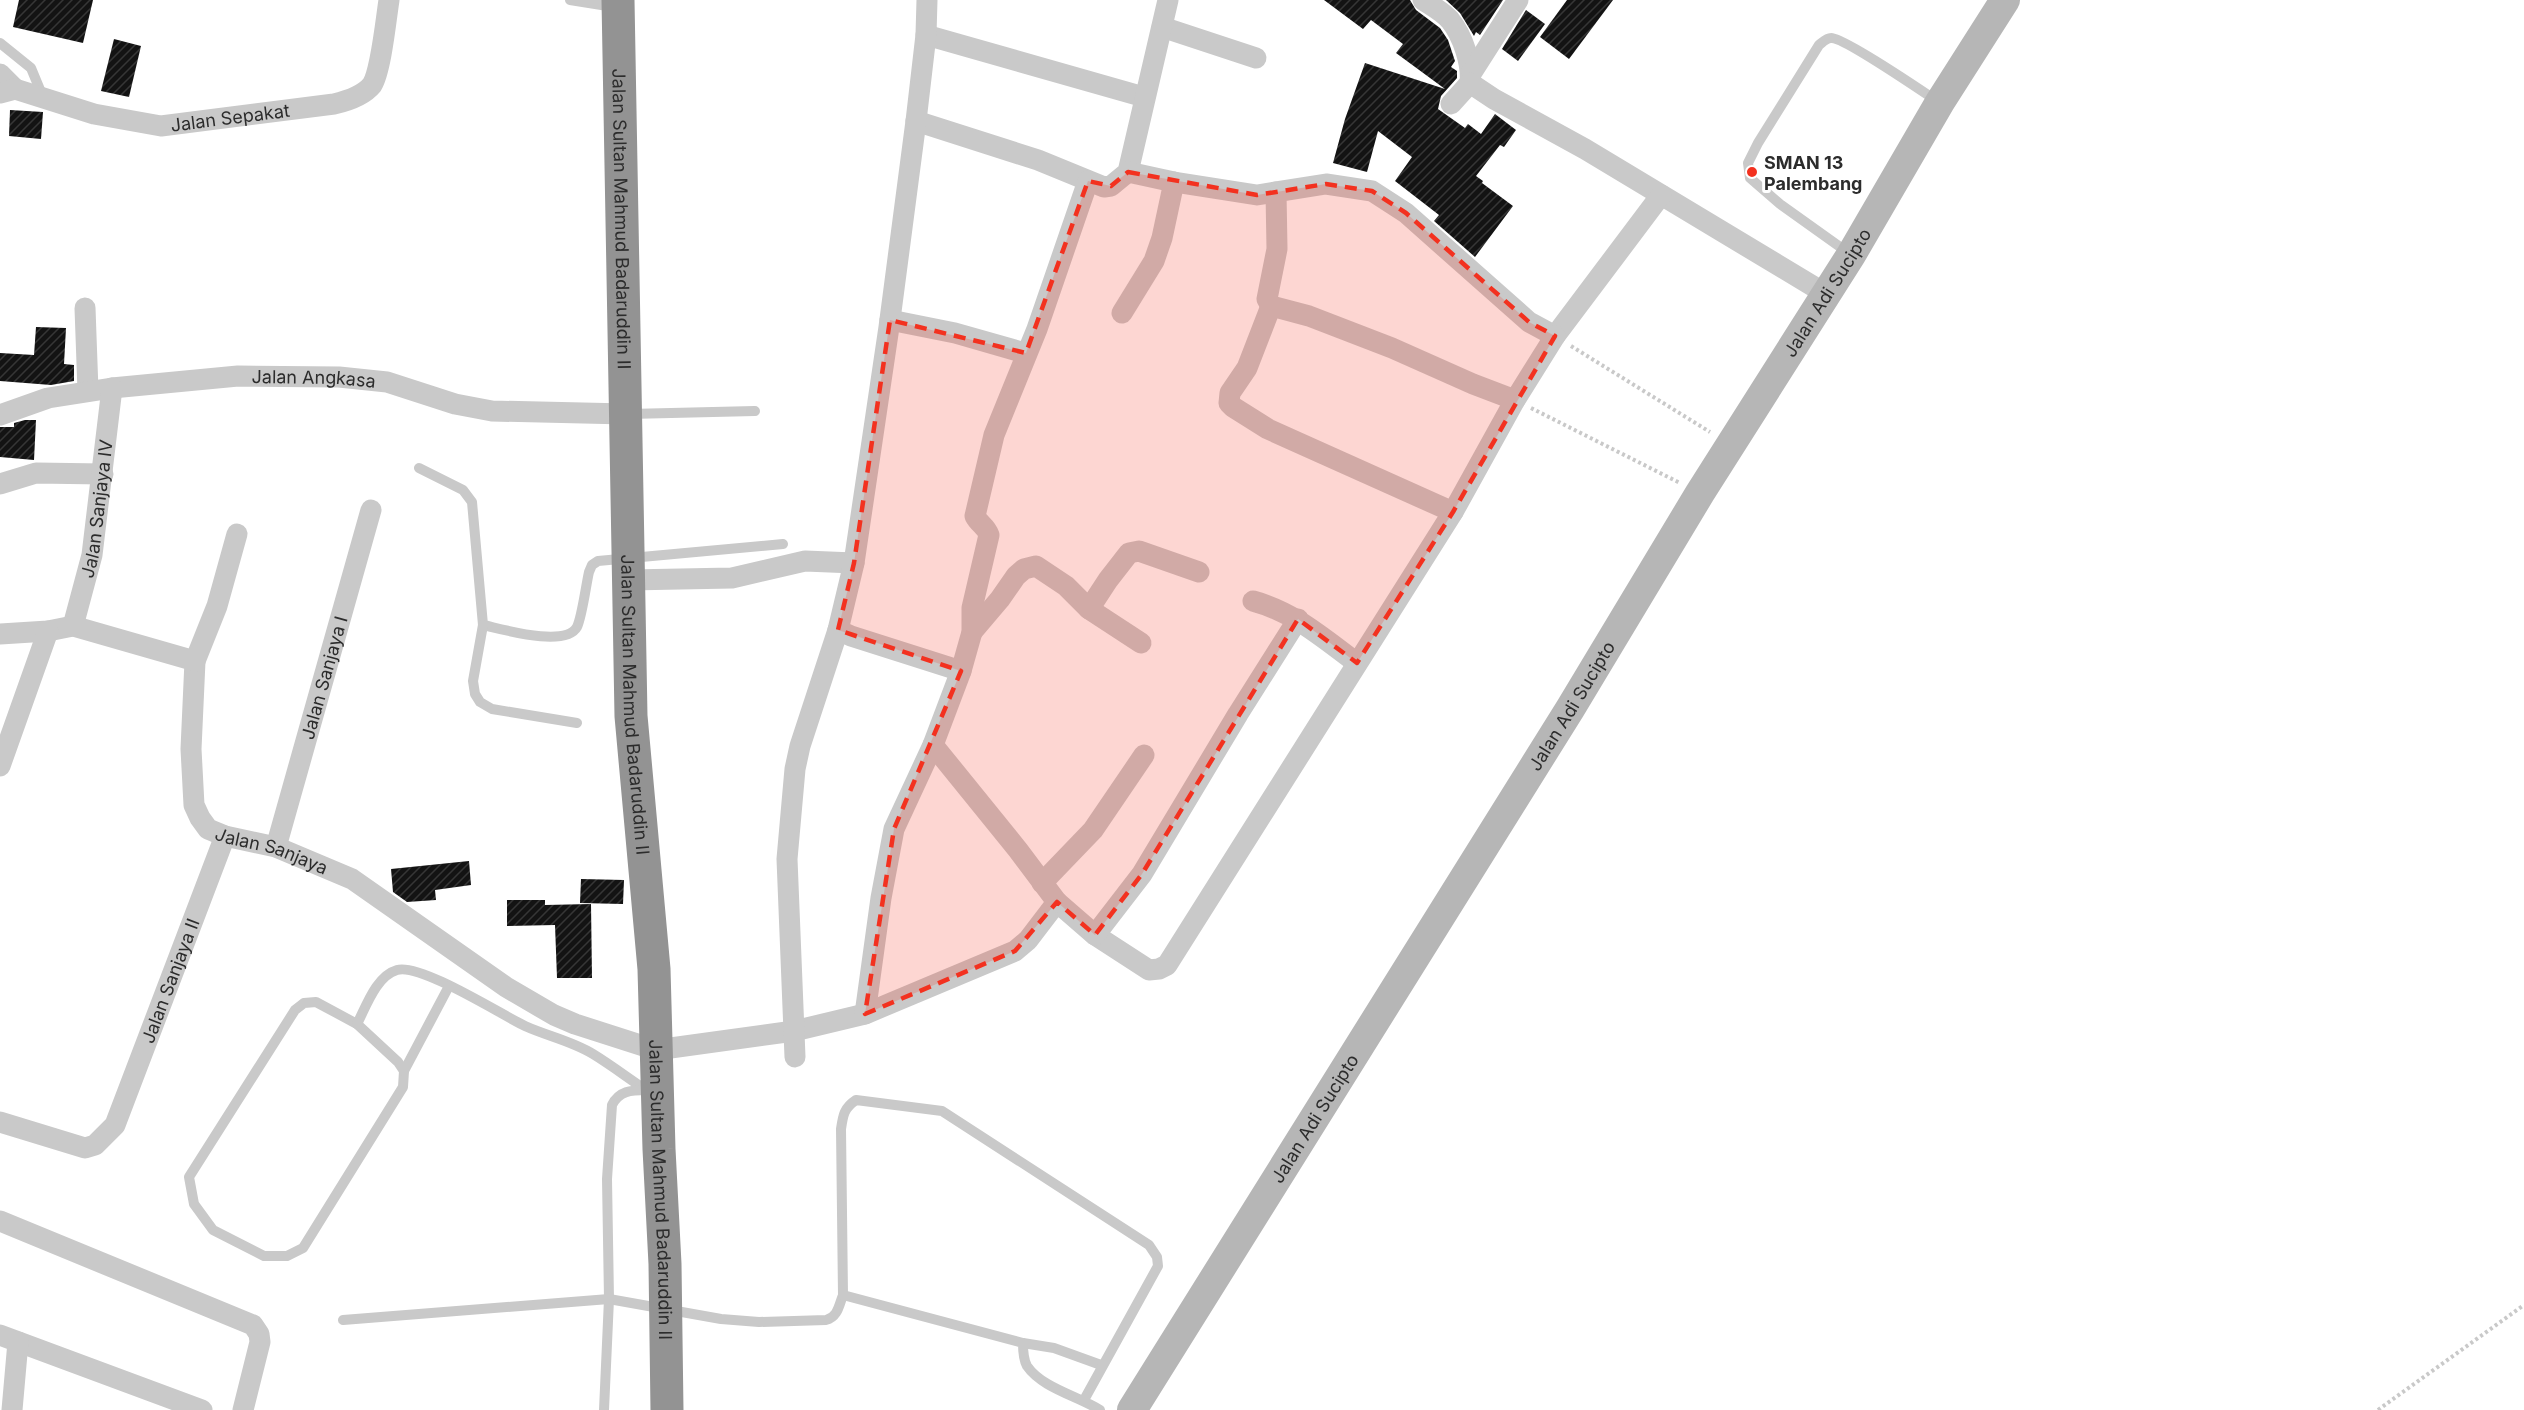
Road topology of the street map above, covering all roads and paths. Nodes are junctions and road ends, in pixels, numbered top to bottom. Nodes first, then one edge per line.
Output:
1 (389, 0) edge
2 (570, 0) edge
3 (927, 0) edge
4 (1168, 0) edge
5 (1423, 0) edge
6 (1518, 0) edge
7 (2005, 0) edge
8 (618, 4) edge
9 (1162, 27) junction
10 (926, 35) junction
11 (0, 44) edge
12 (1256, 58) dead end
13 (0, 74) edge
14 (1471, 78) junction
15 (8, 91) edge
16 (1144, 97) junction
17 (45, 100) junction
18 (1940, 102) junction
19 (1451, 104) dead end
20 (916, 121) junction
21 (1128, 172) junction
22 (1089, 181) junction
23 (1174, 182) junction
24 (1276, 192) junction
25 (1661, 195) junction
26 (1851, 255) junction
27 (1826, 294) junction
28 (1271, 306) junction
29 (85, 308) dead end
30 (1122, 313) dead end
31 (890, 320) junction
32 (1555, 336) junction
33 (1025, 353) junction
34 (112, 388) junction
35 (88, 391) junction
36 (1515, 400) junction
37 (755, 411) dead end
38 (626, 414) junction
39 (0, 415) edge
40 (1731, 446) junction
41 (419, 468) dead end
42 (103, 474) junction
43 (0, 484) edge
44 (1700, 493) junction
45 (371, 510) dead end
46 (1453, 512) junction
47 (237, 534) dead end
48 (783, 544) dead end
49 (854, 563) junction
50 (629, 570) junction
51 (1199, 572) dead end
52 (1253, 601) dead end
53 (1089, 609) junction
54 (1298, 619) junction
55 (483, 625) junction
56 (73, 626) junction
57 (838, 630) junction
58 (48, 631) junction
59 (972, 632) junction
60 (0, 634) edge
61 (1141, 642) dead end
62 (195, 661) junction
63 (1357, 663) junction
64 (961, 671) junction
65 (577, 723) dead end
66 (933, 745) junction
67 (1144, 755) dead end
68 (0, 765) edge
69 (225, 836) junction
70 (276, 847) junction
71 (1042, 883) junction
72 (1057, 902) junction
73 (1095, 935) junction
74 (449, 986) junction
75 (865, 1014) junction
76 (357, 1024) junction
77 (794, 1031) junction
78 (656, 1050) junction
79 (795, 1058) dead end
80 (404, 1071) junction
81 (652, 1090) junction
82 (0, 1122) edge
83 (0, 1221) edge
84 (843, 1295) junction
85 (609, 1299) junction
86 (2524, 1305) edge
87 (666, 1308) junction
88 (343, 1320) dead end
89 (9, 1338) edge
90 (1023, 1342) junction
91 (1101, 1365) junction
92 (1084, 1400) junction
93 (12, 1410) edge
94 (202, 1410) edge
95 (243, 1410) edge
96 (604, 1410) edge
97 (667, 1410) edge
98 (1100, 1410) edge
99 (1132, 1410) edge
100 (2378, 1410) edge

1 - 17 street, Jalan Sepakat
2 - 8 lane
3 - 10 street
4 - 9 street
5 - 14 street
6 - 14 street
7 - 18 street, Jalan Adi Sucipto
8 - 38 highway, Jalan Sultan Mahmud Badaruddin II
9 - 12 street
9 - 16 street
10 - 16 street
10 - 20 street
11 - 17 lane
13 - 15 street
14 - 19 street
14 - 25 street
15 - 17 street, Jalan Sepakat
16 - 21 street
18 - 26 street, Jalan Adi Sucipto
18 - 26 lane
20 - 22 street
20 - 31 street
21 - 22 street
21 - 23 street
22 - 33 street
23 - 24 street
23 - 30 street
24 - 28 street
24 - 32 street
25 - 27 street
25 - 32 street
26 - 27 street, Jalan Adi Sucipto
27 - 40 street, Jalan Adi Sucipto
28 - 36 street
28 - 46 street
29 - 35 street
31 - 33 street
31 - 49 street
32 - 36 street
32 - 40 path
33 - 59 street
34 - 35 street, Jalan Angkasa
34 - 38 street, Jalan Angkasa
34 - 42 street, Jalan Sanjaya IV
35 - 39 street, Jalan Angkasa
36 - 44 path
36 - 46 street
37 - 38 lane
38 - 50 highway, Jalan Sultan Mahmud Badaruddin II
40 - 44 street, Jalan Adi Sucipto
41 - 55 lane
42 - 43 street
42 - 56 street, Jalan Sanjaya IV
44 - 99 street, Jalan Adi Sucipto
45 - 70 street, Jalan Sanjaya I
46 - 63 street
47 - 62 street, Jalan Sanjaya
48 - 50 lane
49 - 50 street
49 - 57 street
50 - 55 lane
50 - 78 highway, Jalan Sultan Mahmud Badaruddin II
51 - 53 street
52 - 54 street
53 - 59 street
53 - 61 street
54 - 63 street
54 - 73 street
55 - 65 lane
56 - 58 street
56 - 62 street
57 - 64 street
57 - 77 street
58 - 60 street
58 - 68 street
59 - 64 street
62 - 69 street, Jalan Sanjaya
63 - 73 street
64 - 66 street
66 - 71 street
66 - 75 street
67 - 71 street
69 - 70 street, Jalan Sanjaya
69 - 82 street, Jalan Sanjaya II
70 - 78 street, Jalan Sanjaya
71 - 72 street
72 - 73 street
72 - 75 street
74 - 76 lane
74 - 80 lane
74 - 81 lane
75 - 77 street
76 - 80 lane
76 - 80 lane
77 - 78 street
77 - 79 street
78 - 81 highway, Jalan Sultan Mahmud Badaruddin II
81 - 85 lane
81 - 87 highway, Jalan Sultan Mahmud Badaruddin II
83 - 95 street
84 - 87 lane
84 - 90 lane
84 - 91 lane
85 - 87 lane
85 - 88 lane
85 - 96 lane
86 - 100 path
87 - 97 highway, Jalan Sultan Mahmud Badaruddin II
89 - 93 street
89 - 94 street
90 - 91 lane
90 - 92 lane
91 - 92 lane
92 - 98 lane

